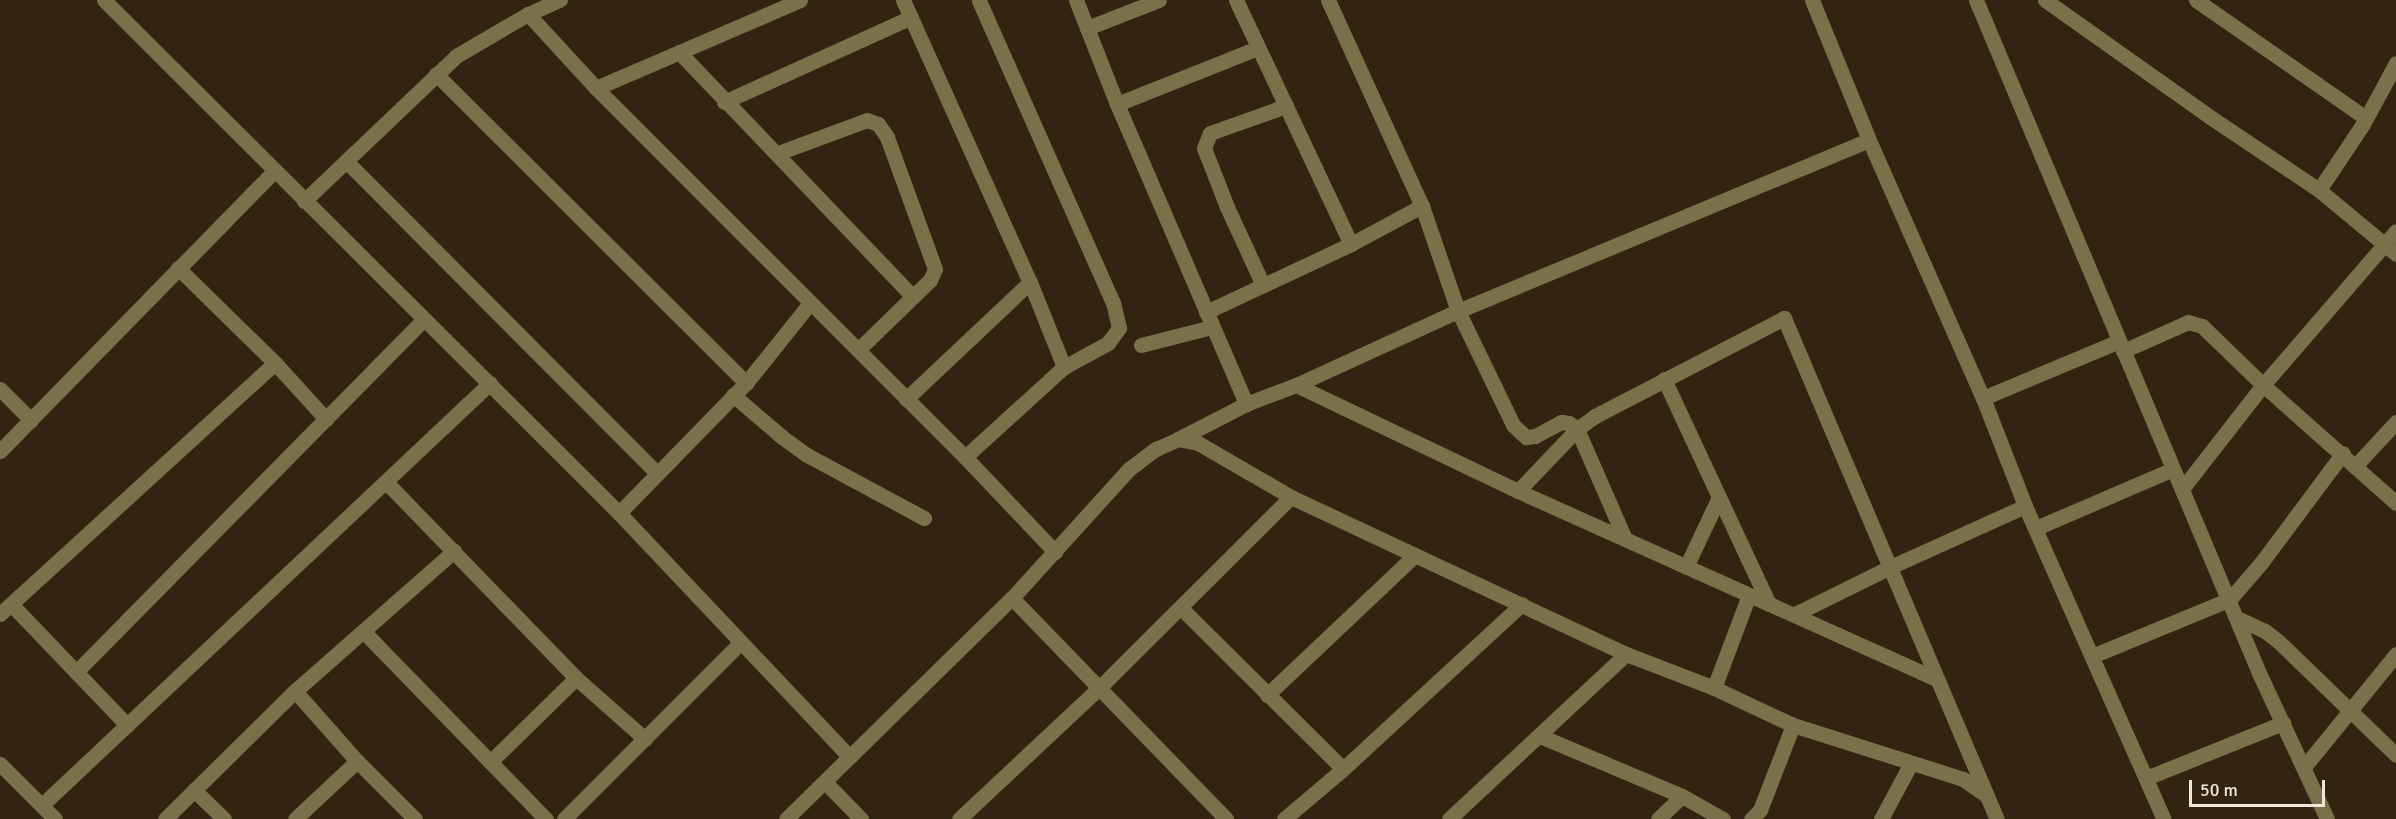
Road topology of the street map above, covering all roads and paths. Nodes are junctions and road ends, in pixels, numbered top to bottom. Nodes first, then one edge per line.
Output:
1 (104, 0) edge
2 (560, 0) edge
3 (800, 0) edge
4 (903, 0) edge
5 (979, 0) edge
6 (1076, 0) edge
7 (1159, 0) edge
8 (1236, 0) edge
9 (1328, 0) edge
10 (1812, 0) edge
11 (1976, 0) edge
12 (2045, 0) edge
13 (2196, 0) edge
14 (528, 14) junction
15 (911, 17) junction
16 (1087, 28) junction
17 (1258, 48) junction
18 (679, 52) junction
19 (2396, 63) edge
20 (436, 74) junction
21 (596, 88) junction
22 (724, 102) junction
23 (1117, 104) junction
24 (1286, 106) junction
25 (2366, 118) junction
26 (1869, 140) junction
27 (778, 153) junction
28 (346, 161) junction
29 (274, 171) junction
30 (2319, 190) junction
31 (304, 201) junction
32 (1422, 206) junction
33 (2396, 231) edge
34 (1351, 244) junction
35 (2390, 249) edge
36 (178, 268) junction
37 (1030, 282) junction
38 (1263, 285) junction
39 (912, 296) junction
40 (810, 303) junction
41 (1458, 311) junction
42 (1206, 312) junction
43 (423, 320) junction
44 (1212, 327) junction
45 (1141, 345) dead end
46 (2121, 346) junction
47 (858, 350) junction
48 (275, 363) junction
49 (1064, 367) junction
50 (1664, 379) junction
51 (490, 383) junction
52 (746, 383) junction
53 (1296, 385) junction
54 (2264, 385) junction
55 (0, 389) edge
56 (734, 395) junction
57 (1983, 398) junction
58 (906, 399) junction
59 (1246, 404) junction
60 (326, 419) junction
61 (31, 420) junction
62 (2396, 422) edge
63 (1576, 429) junction
64 (1178, 439) junction
65 (0, 451) edge
66 (2343, 453) junction
67 (965, 457) junction
68 (2356, 465) junction
69 (2173, 469) junction
70 (656, 472) junction
71 (387, 483) junction
72 (2182, 489) junction
73 (1518, 491) junction
74 (1291, 497) junction
75 (1719, 497) junction
76 (2396, 503) edge
77 (2025, 506) junction
78 (619, 513) junction
79 (924, 519) dead end
80 (2036, 528) junction
81 (1625, 539) junction
82 (454, 551) junction
83 (1055, 552) junction
84 (1414, 556) junction
85 (1686, 567) junction
86 (1888, 568) junction
87 (1749, 595) junction
88 (1012, 598) junction
89 (2230, 599) junction
90 (1522, 604) junction
91 (1769, 604) junction
92 (1181, 608) junction
93 (5, 609) edge
94 (1795, 614) junction
95 (2237, 618) junction
96 (364, 632) junction
97 (741, 642) junction
98 (1626, 654) junction
99 (2396, 654) edge
100 (2092, 656) junction
101 (76, 672) junction
102 (576, 678) junction
103 (1937, 679) junction
104 (1099, 688) junction
105 (1714, 688) junction
106 (295, 691) junction
107 (1267, 695) junction
108 (2351, 709) junction
109 (2283, 723) junction
110 (127, 725) junction
111 (1793, 725) junction
112 (1540, 736) junction
113 (645, 739) junction
114 (2396, 755) edge
115 (849, 756) junction
116 (357, 761) junction
117 (490, 762) junction
118 (0, 764) edge
119 (1910, 765) junction
120 (2304, 767) junction
121 (1343, 769) junction
122 (2146, 778) junction
123 (825, 782) junction
124 (195, 790) junction
125 (1682, 796) junction
126 (1987, 796) junction
127 (43, 804) junction
128 (56, 819) edge
129 (165, 819) edge
130 (224, 819) edge
131 (295, 819) edge
132 (415, 819) edge
133 (546, 819) edge
134 (564, 819) edge
135 (786, 819) edge
136 (861, 819) edge
137 (959, 819) edge
138 (1226, 819) edge
139 (1284, 819) edge
140 (1449, 819) edge
141 (1658, 819) edge
142 (1724, 819) edge
143 (1750, 819) edge
144 (1881, 819) edge
145 (1997, 819) edge
146 (2164, 819) edge
147 (2328, 819) edge

1 - 29 street
2 - 14 street
3 - 18 street
4 - 15 street
5 - 49 street
6 - 16 street
7 - 16 street
8 - 17 street
9 - 32 street
10 - 26 street
11 - 46 street
12 - 30 street
13 - 25 street
14 - 20 street
14 - 21 street
15 - 22 street
15 - 37 street
16 - 23 street
17 - 23 street
17 - 24 street
18 - 21 street
18 - 22 street
19 - 25 street
20 - 28 street
20 - 52 street
21 - 40 street
22 - 27 street
23 - 42 street
24 - 34 street
24 - 38 street
25 - 30 street
26 - 41 street
26 - 57 street
27 - 39 street
27 - 39 street
28 - 31 street
28 - 70 street
29 - 31 street
29 - 36 street
30 - 35 street
31 - 43 street
32 - 34 street
32 - 41 street
33 - 35 street
34 - 38 street
35 - 54 street
36 - 48 street
36 - 61 street
37 - 49 street
37 - 58 street
38 - 42 street
39 - 47 street
40 - 47 street
40 - 52 street
41 - 53 street
41 - 63 street
42 - 44 street
43 - 51 street
43 - 60 street
44 - 45 street
44 - 59 street
46 - 54 street
46 - 57 street
46 - 69 street
47 - 58 street
48 - 60 street
48 - 93 street
49 - 67 street
50 - 63 street
50 - 75 street
50 - 86 street
51 - 71 street
51 - 78 street
52 - 56 street
53 - 59 street
53 - 73 street
54 - 66 street
54 - 72 street
55 - 61 street
56 - 70 street
56 - 79 street
57 - 77 street
58 - 67 street
59 - 64 street
60 - 101 street
61 - 65 street
62 - 68 street
63 - 73 street
63 - 81 street
64 - 74 street
64 - 83 street
66 - 68 street
66 - 89 street
67 - 83 street
68 - 76 street
69 - 72 street
69 - 80 street
70 - 78 street
71 - 82 street
71 - 110 street
72 - 89 street
73 - 81 street
74 - 84 street
74 - 92 street
75 - 85 street
75 - 91 street
77 - 80 street
77 - 86 street
78 - 97 street
80 - 100 street
81 - 85 street
82 - 96 street
82 - 102 street
83 - 88 street
84 - 90 street
84 - 107 street
85 - 87 street
86 - 94 street
86 - 103 street
87 - 91 street
87 - 105 street
88 - 104 street
88 - 115 street
89 - 95 street
89 - 100 street
90 - 98 street
90 - 121 street
91 - 94 street
92 - 104 street
92 - 107 street
93 - 101 street
94 - 103 street
95 - 108 street
95 - 109 street
96 - 106 street
96 - 117 street
97 - 113 street
97 - 115 street
98 - 105 street
98 - 112 street
99 - 108 street
100 - 122 street
101 - 110 street
102 - 113 street
102 - 117 street
103 - 126 street
104 - 137 street
104 - 138 street
105 - 111 street
106 - 116 street
106 - 124 street
107 - 121 street
108 - 114 street
108 - 120 street
109 - 120 street
109 - 122 street
110 - 127 street
111 - 119 street
111 - 143 street
112 - 125 street
112 - 140 street
113 - 134 street
115 - 123 street
116 - 131 street
116 - 132 street
117 - 133 street
118 - 127 street
119 - 126 street
119 - 144 street
120 - 147 street
121 - 139 street
122 - 146 street
123 - 135 street
123 - 136 street
124 - 129 street
124 - 130 street
125 - 141 street
125 - 142 street
126 - 145 street
127 - 128 street

